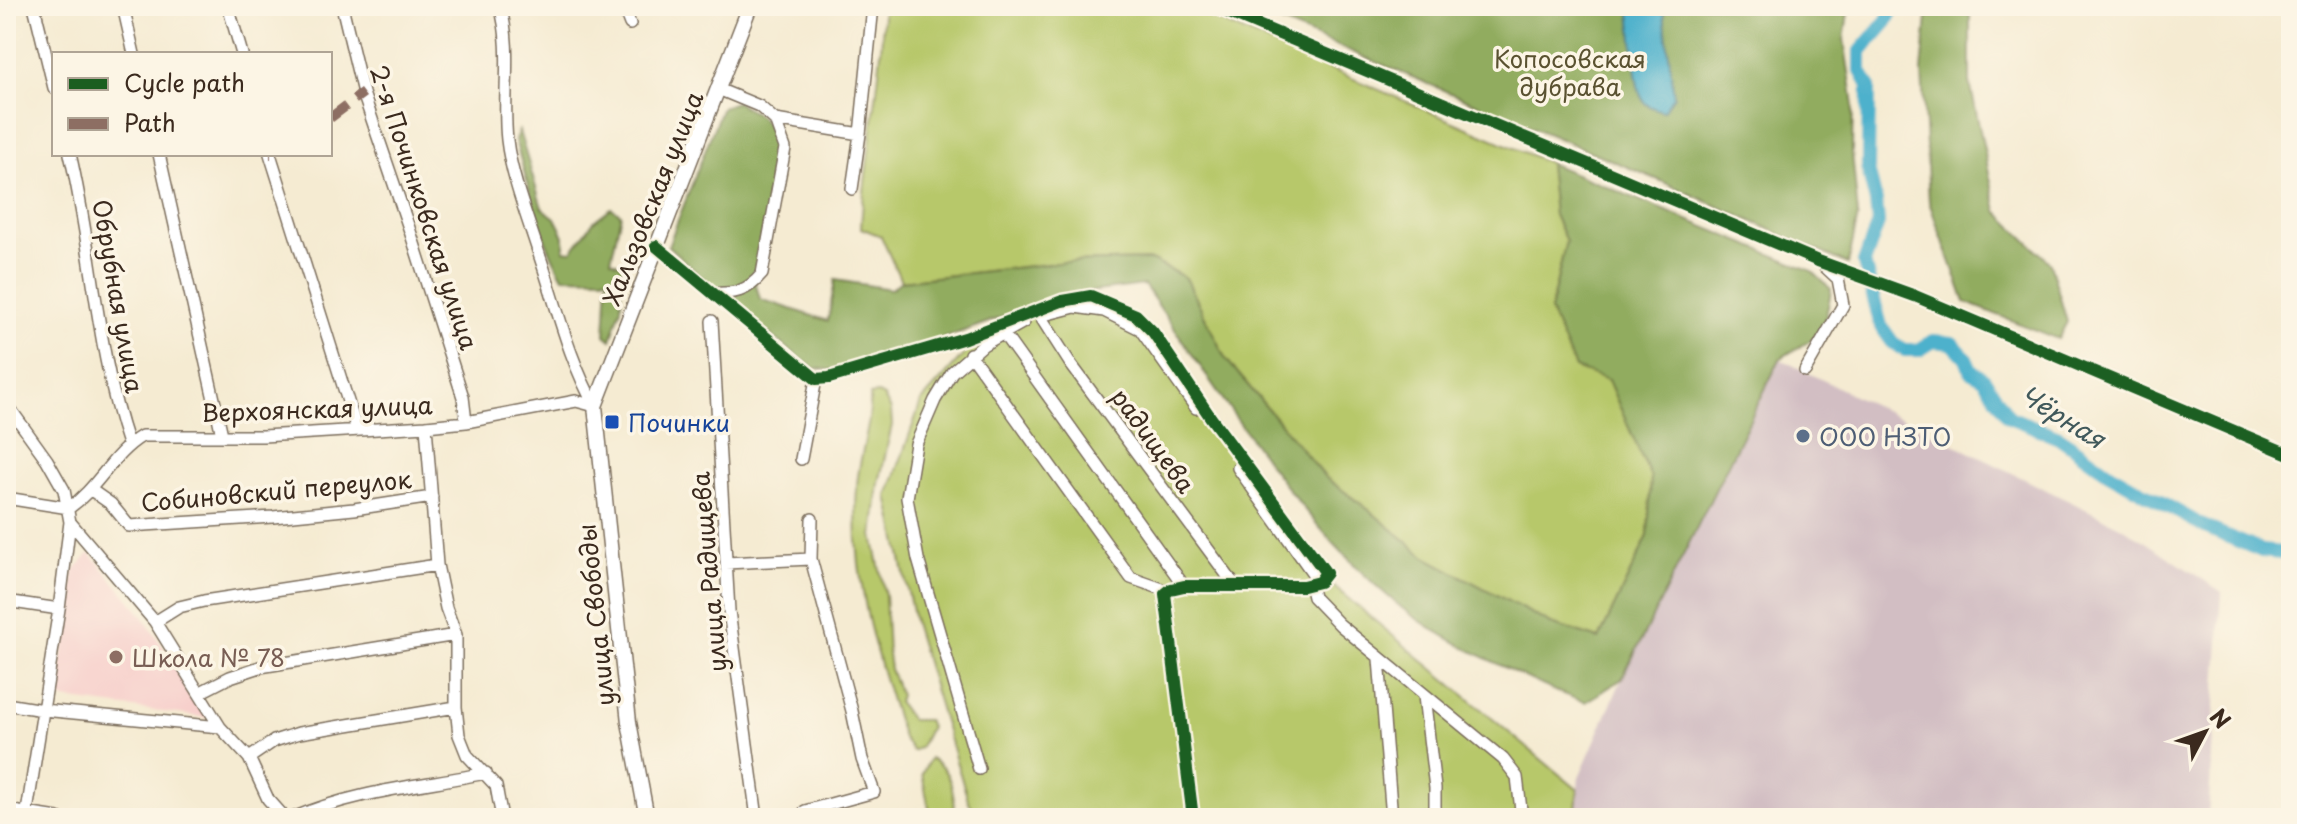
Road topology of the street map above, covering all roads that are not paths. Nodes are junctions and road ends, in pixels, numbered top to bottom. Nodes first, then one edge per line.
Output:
1 (34, 6) edge
2 (123, 6) edge
3 (228, 6) edge
4 (342, 6) edge
5 (500, 6) edge
6 (623, 6) edge
7 (750, 6) edge
8 (873, 6) edge
9 (1213, 6) edge
10 (630, 24) dead end
11 (134, 52) edge
12 (241, 52) edge
13 (52, 80) edge
14 (718, 89) junction
15 (775, 120) junction
16 (860, 134) junction
17 (70, 156) edge
18 (159, 156) edge
19 (271, 156) edge
20 (852, 189) dead end
21 (656, 246) junction
22 (1818, 261) junction
23 (711, 293) junction
24 (1040, 316) junction
25 (712, 321) dead end
26 (1003, 333) junction
27 (970, 354) junction
28 (1805, 371) dead end
29 (816, 379) junction
30 (6, 403) edge
31 (595, 406) junction
32 (466, 422) junction
33 (426, 426) junction
34 (357, 430) junction
35 (222, 435) junction
36 (128, 444) junction
37 (2291, 455) edge
38 (801, 459) dead end
39 (91, 490) junction
40 (432, 497) junction
41 (6, 498) edge
42 (69, 508) junction
43 (812, 519) dead end
44 (70, 522) junction
45 (811, 559) junction
46 (726, 563) junction
47 (437, 565) junction
48 (1314, 583) junction
49 (1184, 586) junction
50 (1236, 587) junction
51 (1168, 591) junction
52 (6, 601) edge
53 (59, 609) junction
54 (155, 622) junction
55 (456, 635) junction
56 (1379, 659) junction
57 (199, 693) junction
58 (1424, 696) junction
59 (6, 704) edge
60 (456, 707) junction
61 (43, 710) junction
62 (220, 727) junction
63 (467, 755) junction
64 (249, 758) junction
65 (979, 769) dead end
66 (486, 773) junction
67 (461, 778) junction
68 (6, 810) edge
69 (805, 811) dead end
70 (26, 816) edge
71 (58, 818) edge
72 (285, 818) edge
73 (293, 818) edge
74 (502, 818) edge
75 (647, 818) edge
76 (757, 818) edge
77 (1193, 818) edge
78 (1392, 818) edge
79 (1435, 818) edge
80 (1522, 818) edge

1 - 13 street
2 - 11 street
3 - 12 street
4 - 32 street, 2-я Починковская улица
5 - 31 street
6 - 10 street
7 - 14 main road, Хальзовская улица
8 - 16 street
9 - 22 street
14 - 15 street
14 - 21 main road, Хальзовская улица
15 - 16 street
15 - 23 street
16 - 20 street
17 - 36 street, Обрубная улица
18 - 35 street
19 - 34 street
21 - 23 street
21 - 31 main road, Хальзовская улица
22 - 28 street
22 - 37 street
23 - 29 street
24 - 26 street
24 - 48 street
24 - 50 street, радищева
25 - 46 street, улица Радищева
26 - 27 street
26 - 49 street
27 - 51 street
27 - 65 street
29 - 38 street
29 - 48 street
30 - 42 street
31 - 32 street, Верхоянская улица
31 - 75 main road, улица Свободы
32 - 33 street, Верхоянская улица
33 - 34 street, Верхоянская улица
33 - 40 street
34 - 35 street, Верхоянская улица
35 - 36 street, Верхоянская улица
36 - 39 street
39 - 40 street, Собиновский переулок
39 - 42 street
40 - 47 street
41 - 42 street
42 - 44 street
43 - 45 street
44 - 53 street
44 - 54 street
45 - 46 street
45 - 69 street
46 - 76 street, улица Радищева
47 - 54 street
47 - 55 street
48 - 50 street
48 - 56 street
49 - 50 street
49 - 51 street
51 - 77 street
52 - 53 street
53 - 61 street
54 - 57 street
55 - 57 street
55 - 60 street
56 - 58 street
56 - 78 street
57 - 62 street
58 - 79 street
58 - 80 street
59 - 61 street
60 - 63 street
60 - 64 street
61 - 62 street
61 - 70 street
62 - 64 street
63 - 66 street
63 - 67 street
64 - 72 street
66 - 67 street
66 - 74 street
67 - 73 street
68 - 70 street
70 - 71 street

